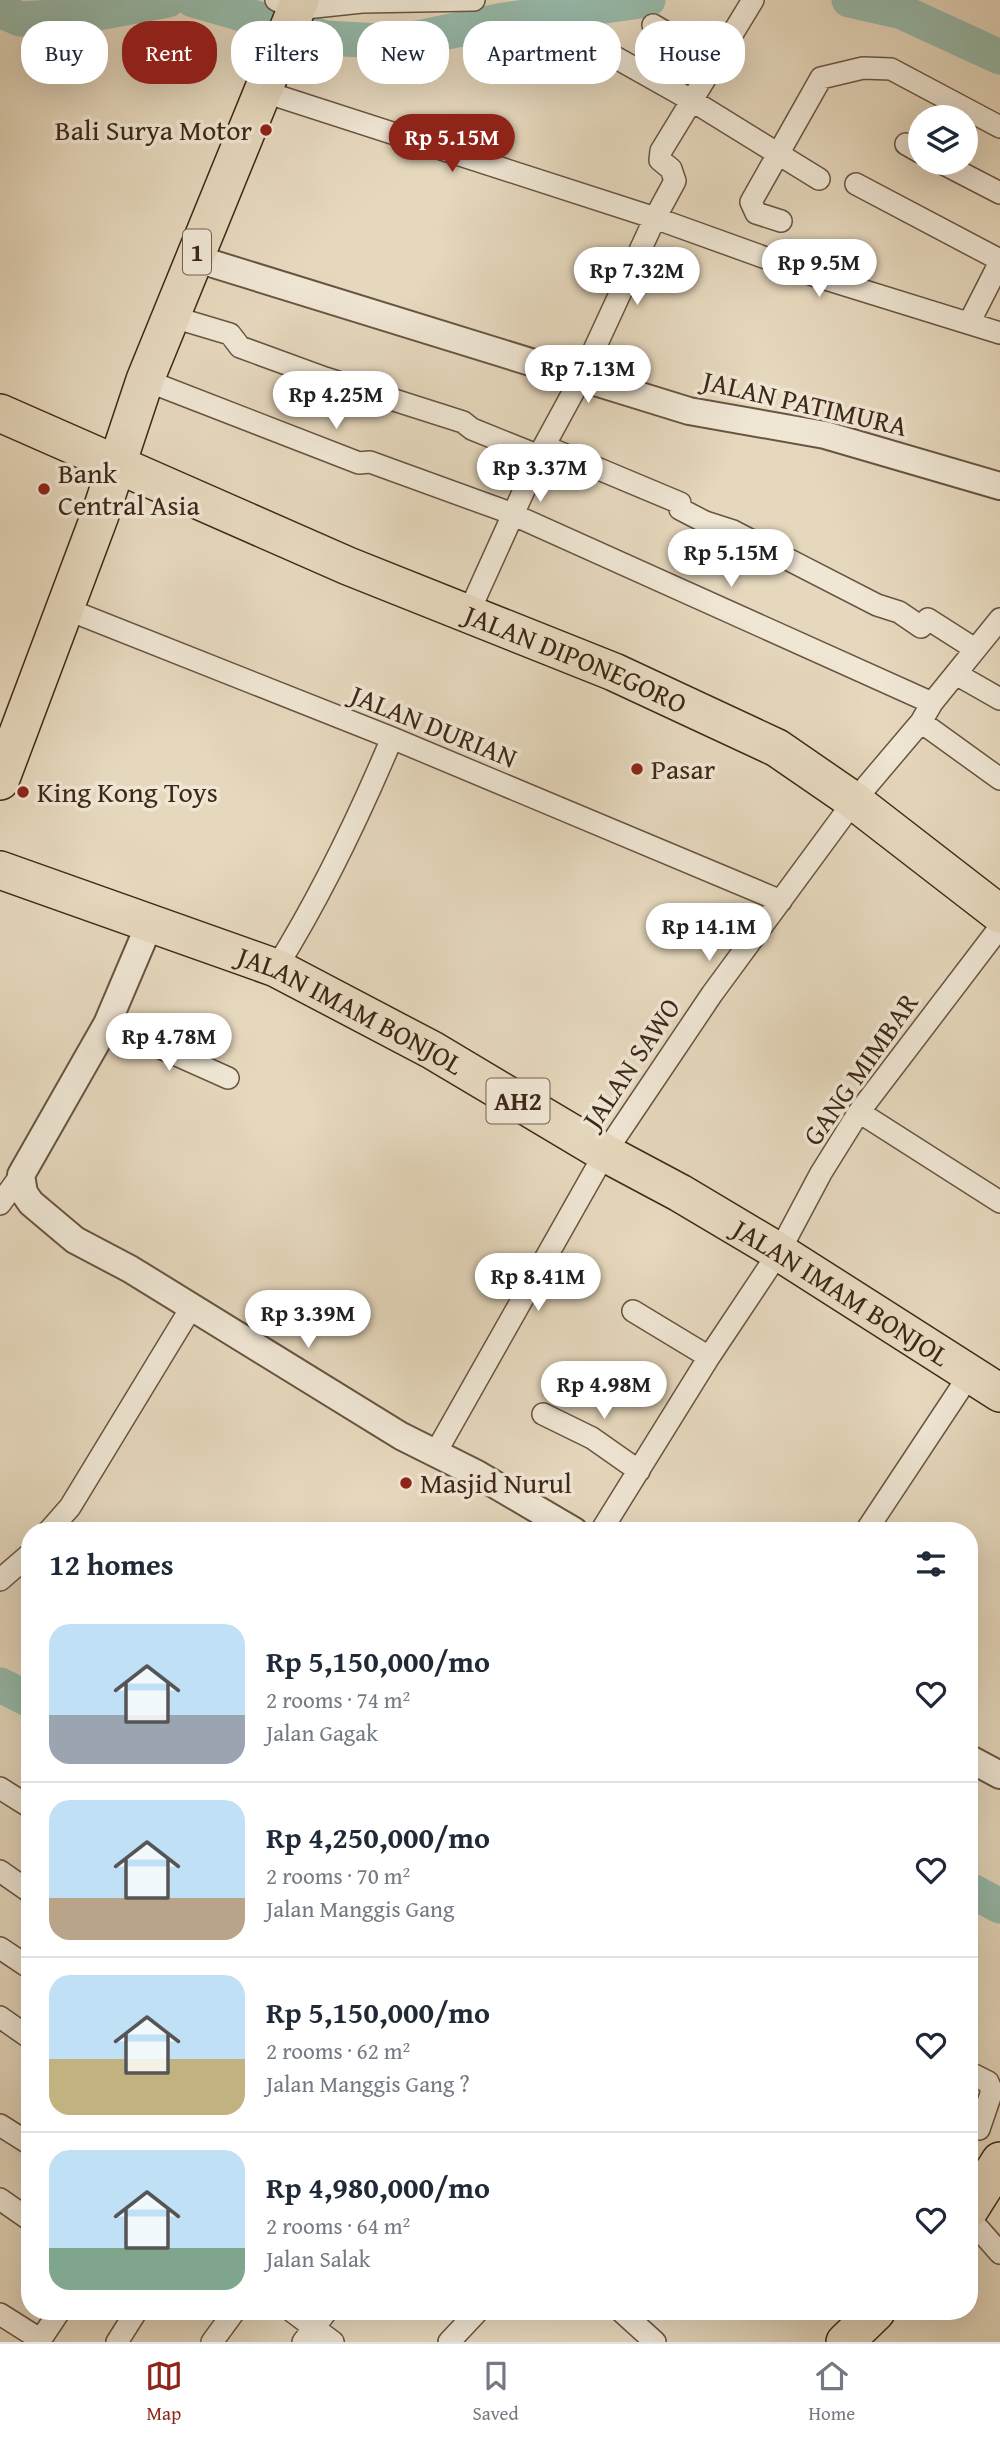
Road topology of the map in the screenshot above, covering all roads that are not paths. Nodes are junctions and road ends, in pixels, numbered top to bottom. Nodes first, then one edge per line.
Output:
1 (753, 0) edge
2 (466, 1) edge
3 (290, 13) edge
4 (740, 21) edge
5 (621, 61) edge
6 (701, 84) edge
7 (262, 91) junction
8 (691, 100) junction
9 (1000, 127) edge
10 (778, 153) junction
11 (965, 175) edge
12 (819, 179) dead end
13 (856, 184) dead end
14 (1000, 193) edge
15 (655, 218) junction
16 (781, 221) dead end
17 (194, 258) junction
18 (1000, 261) edge
19 (173, 317) junction
20 (970, 323) junction
21 (1000, 333) edge
22 (581, 378) junction
23 (145, 380) junction
24 (0, 413) edge
25 (542, 451) junction
26 (118, 464) junction
27 (1000, 486) edge
28 (512, 514) junction
29 (64, 608) junction
30 (468, 614) junction
31 (999, 622) edge
32 (975, 649) junction
33 (956, 674) junction
34 (1000, 699) edge
35 (932, 703) junction
36 (921, 722) junction
37 (392, 738) junction
38 (1000, 779) edge
39 (0, 781) edge
40 (853, 801) junction
41 (2, 866) edge
42 (781, 901) junction
43 (1000, 914) edge
44 (150, 923) junction
45 (1000, 927) edge
46 (276, 968) junction
47 (107, 1024) junction
48 (229, 1078) dead end
49 (859, 1112) junction
50 (604, 1153) junction
51 (21, 1175) junction
52 (1, 1201) edge
53 (1000, 1202) edge
54 (779, 1252) junction
55 (191, 1308) junction
56 (633, 1311) dead end
57 (709, 1357) junction
58 (970, 1374) junction
59 (1000, 1393) edge
60 (543, 1413) dead end
61 (436, 1452) junction
62 (639, 1471) junction
63 (57, 1522) edge
64 (559, 1522) edge
65 (607, 1522) edge
66 (872, 1522) edge
67 (21, 1562) edge
68 (0, 1580) edge
69 (978, 1764) edge
70 (1000, 1776) edge
71 (0, 1788) edge
72 (21, 1801) edge
73 (0, 1871) edge
74 (21, 1886) edge
75 (0, 1948) edge
76 (21, 1962) edge
77 (0, 2017) edge
78 (21, 2032) edge
79 (978, 2077) edge
80 (0, 2125) edge
81 (979, 2129) dead end
82 (21, 2138) edge
83 (1000, 2161) edge
84 (978, 2196) edge
85 (0, 2199) edge
86 (21, 2214) edge
87 (978, 2228) edge
88 (1000, 2253) edge
89 (0, 2314) edge
90 (54, 2320) edge
91 (130, 2320) edge
92 (228, 2320) edge
93 (470, 2320) edge
94 (631, 2320) edge
95 (868, 2320) edge
96 (314, 2327) edge
97 (40, 2341) edge
98 (117, 2342) edge
99 (212, 2342) edge
100 (333, 2342) edge
101 (449, 2342) edge
102 (655, 2342) edge
103 (845, 2342) edge

1 - 4 street
2 - 3 street
3 - 7 highway, 1
5 - 8 street
6 - 8 street
7 - 15 street
7 - 17 highway, 1
8 - 10 street
8 - 15 street
9 - 10 street
10 - 12 street
10 - 16 street
11 - 14 street
13 - 18 street
15 - 20 street
15 - 22 street
17 - 19 highway, 1
17 - 22 street, JALAN PATIMURA
18 - 20 street
19 - 23 highway, 1
19 - 25 street
20 - 21 street
22 - 25 street
22 - 27 street, JALAN PATIMURA
23 - 26 highway, 1
23 - 28 street
24 - 26 highway, JALAN DIPONEGORO
25 - 28 street
25 - 32 street
26 - 29 highway, 1
26 - 30 highway, JALAN DIPONEGORO
28 - 30 street
28 - 35 street
29 - 37 street, JALAN DURIAN
29 - 39 highway, 1
30 - 40 highway, JALAN DIPONEGORO
31 - 32 street, JALAN SAWO
32 - 33 street, JALAN SAWO
33 - 34 street
33 - 35 street, JALAN SAWO
35 - 36 street, JALAN SAWO
36 - 38 street
36 - 40 street, JALAN SAWO
37 - 42 street, JALAN DURIAN
37 - 46 street
40 - 42 street, JALAN SAWO
40 - 43 highway, JALAN DIPONEGORO
41 - 44 highway, JALAN IMAM BONJOL / AH2
42 - 50 street, JALAN SAWO
44 - 46 highway, JALAN IMAM BONJOL / AH2
44 - 47 street
45 - 49 street, GANG MIMBAR
46 - 50 highway, JALAN IMAM BONJOL / AH2
47 - 48 street
47 - 51 street
49 - 53 street
49 - 54 street, GANG MIMBAR
50 - 54 highway, JALAN IMAM BONJOL / AH2
50 - 61 street, JALAN SAWO
51 - 52 street
51 - 55 street
54 - 57 street, GANG MIMBAR
54 - 58 highway, JALAN IMAM BONJOL / AH2
55 - 61 street
55 - 63 street
56 - 57 street
57 - 62 street, GANG MIMBAR
58 - 59 highway, JALAN IMAM BONJOL / AH2
58 - 66 street
60 - 62 street
61 - 64 street
62 - 65 street, GANG MIMBAR
67 - 68 street
69 - 70 street
71 - 72 street
73 - 74 street
75 - 76 street
77 - 78 street
79 - 81 street
80 - 82 street
83 - 84 highway
85 - 86 street
87 - 88 street
89 - 97 street
90 - 97 street
91 - 98 street
92 - 99 street
93 - 101 street
94 - 102 street
95 - 103 highway
96 - 100 street

